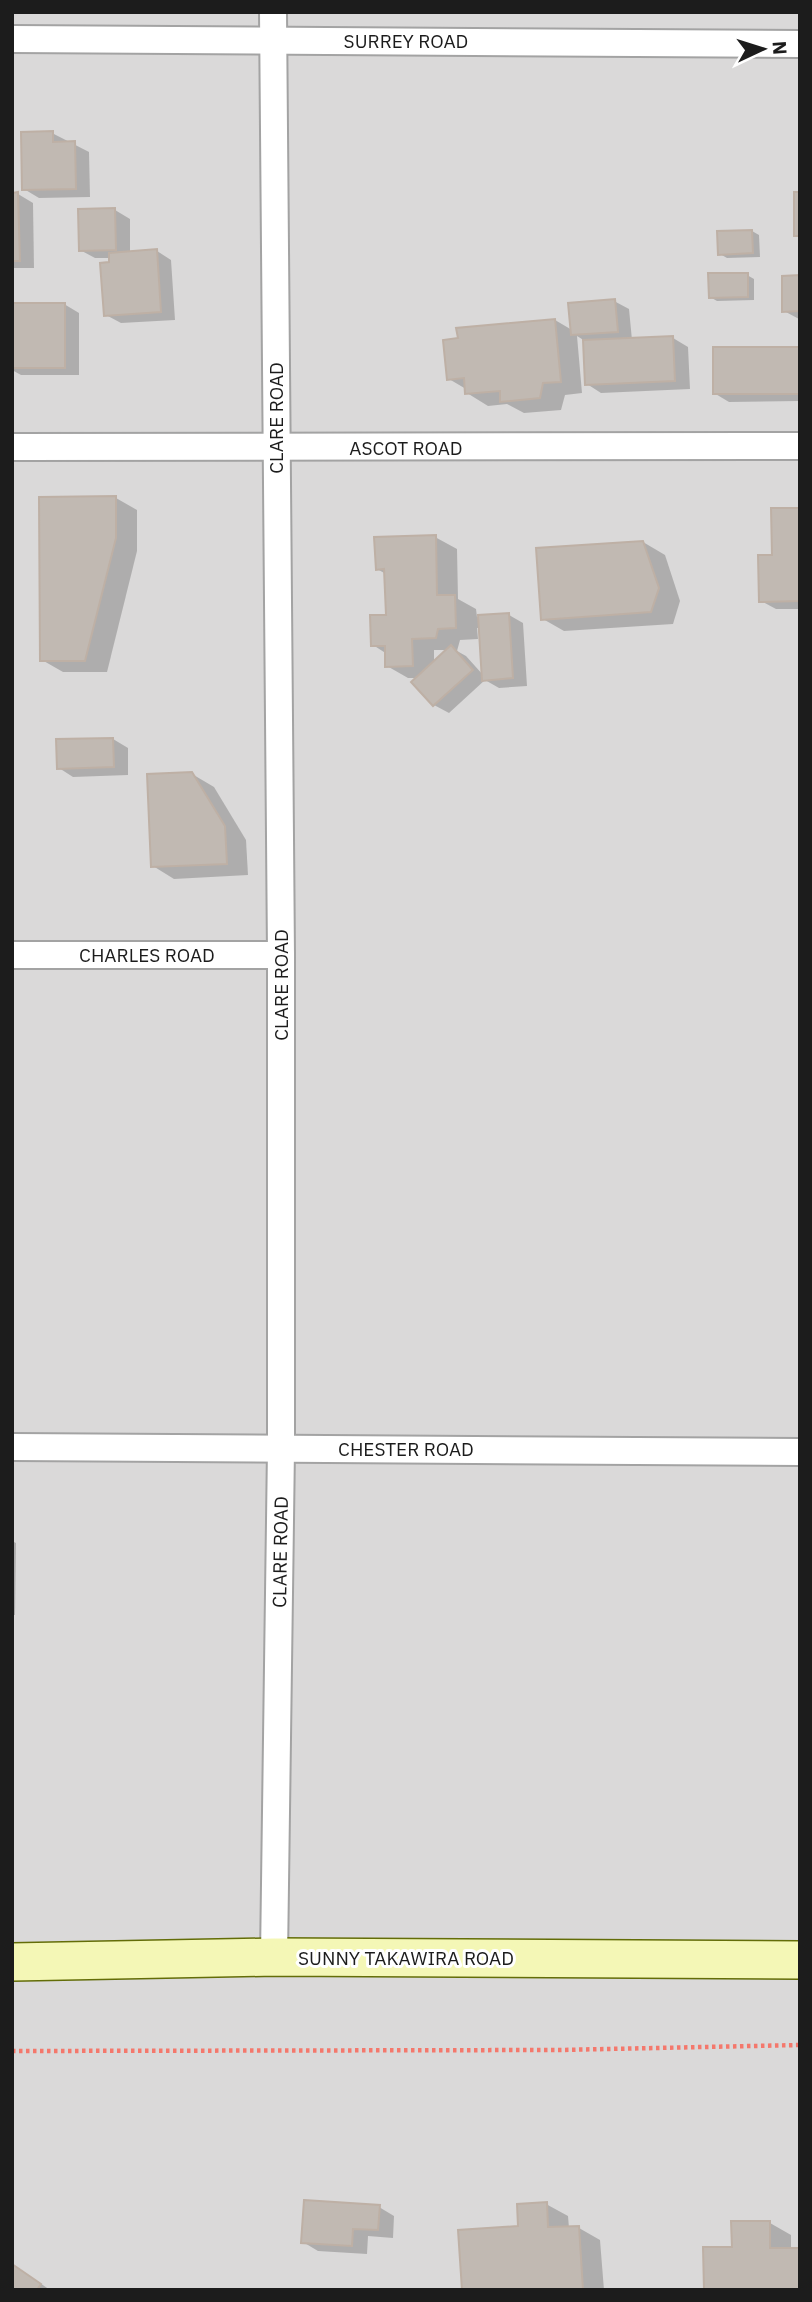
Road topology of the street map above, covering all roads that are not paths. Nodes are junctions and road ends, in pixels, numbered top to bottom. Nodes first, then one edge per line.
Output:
1 (273, 12) edge
2 (12, 40) edge
3 (273, 40) junction
4 (800, 44) edge
5 (800, 446) edge
6 (12, 447) edge
7 (276, 448) junction
8 (12, 955) edge
9 (281, 955) junction
10 (12, 1447) edge
11 (281, 1448) junction
12 (800, 1452) edge
13 (274, 1957) junction
14 (800, 1960) edge
15 (12, 1962) edge

1 - 3 street, CLARE ROAD
2 - 3 street, SURREY ROAD
3 - 4 street, SURREY ROAD
3 - 7 street, CLARE ROAD
5 - 7 street, ASCOT ROAD
6 - 7 street, ASCOT ROAD
7 - 9 street, CLARE ROAD
8 - 9 street, CHARLES ROAD
9 - 11 street, CLARE ROAD
10 - 11 street, CHESTER ROAD
11 - 12 street, CHESTER ROAD
11 - 13 street, CLARE ROAD
13 - 14 main road, SUNNY TAKAWIRA ROAD
13 - 15 main road, SUNNY TAKAWIRA ROAD

